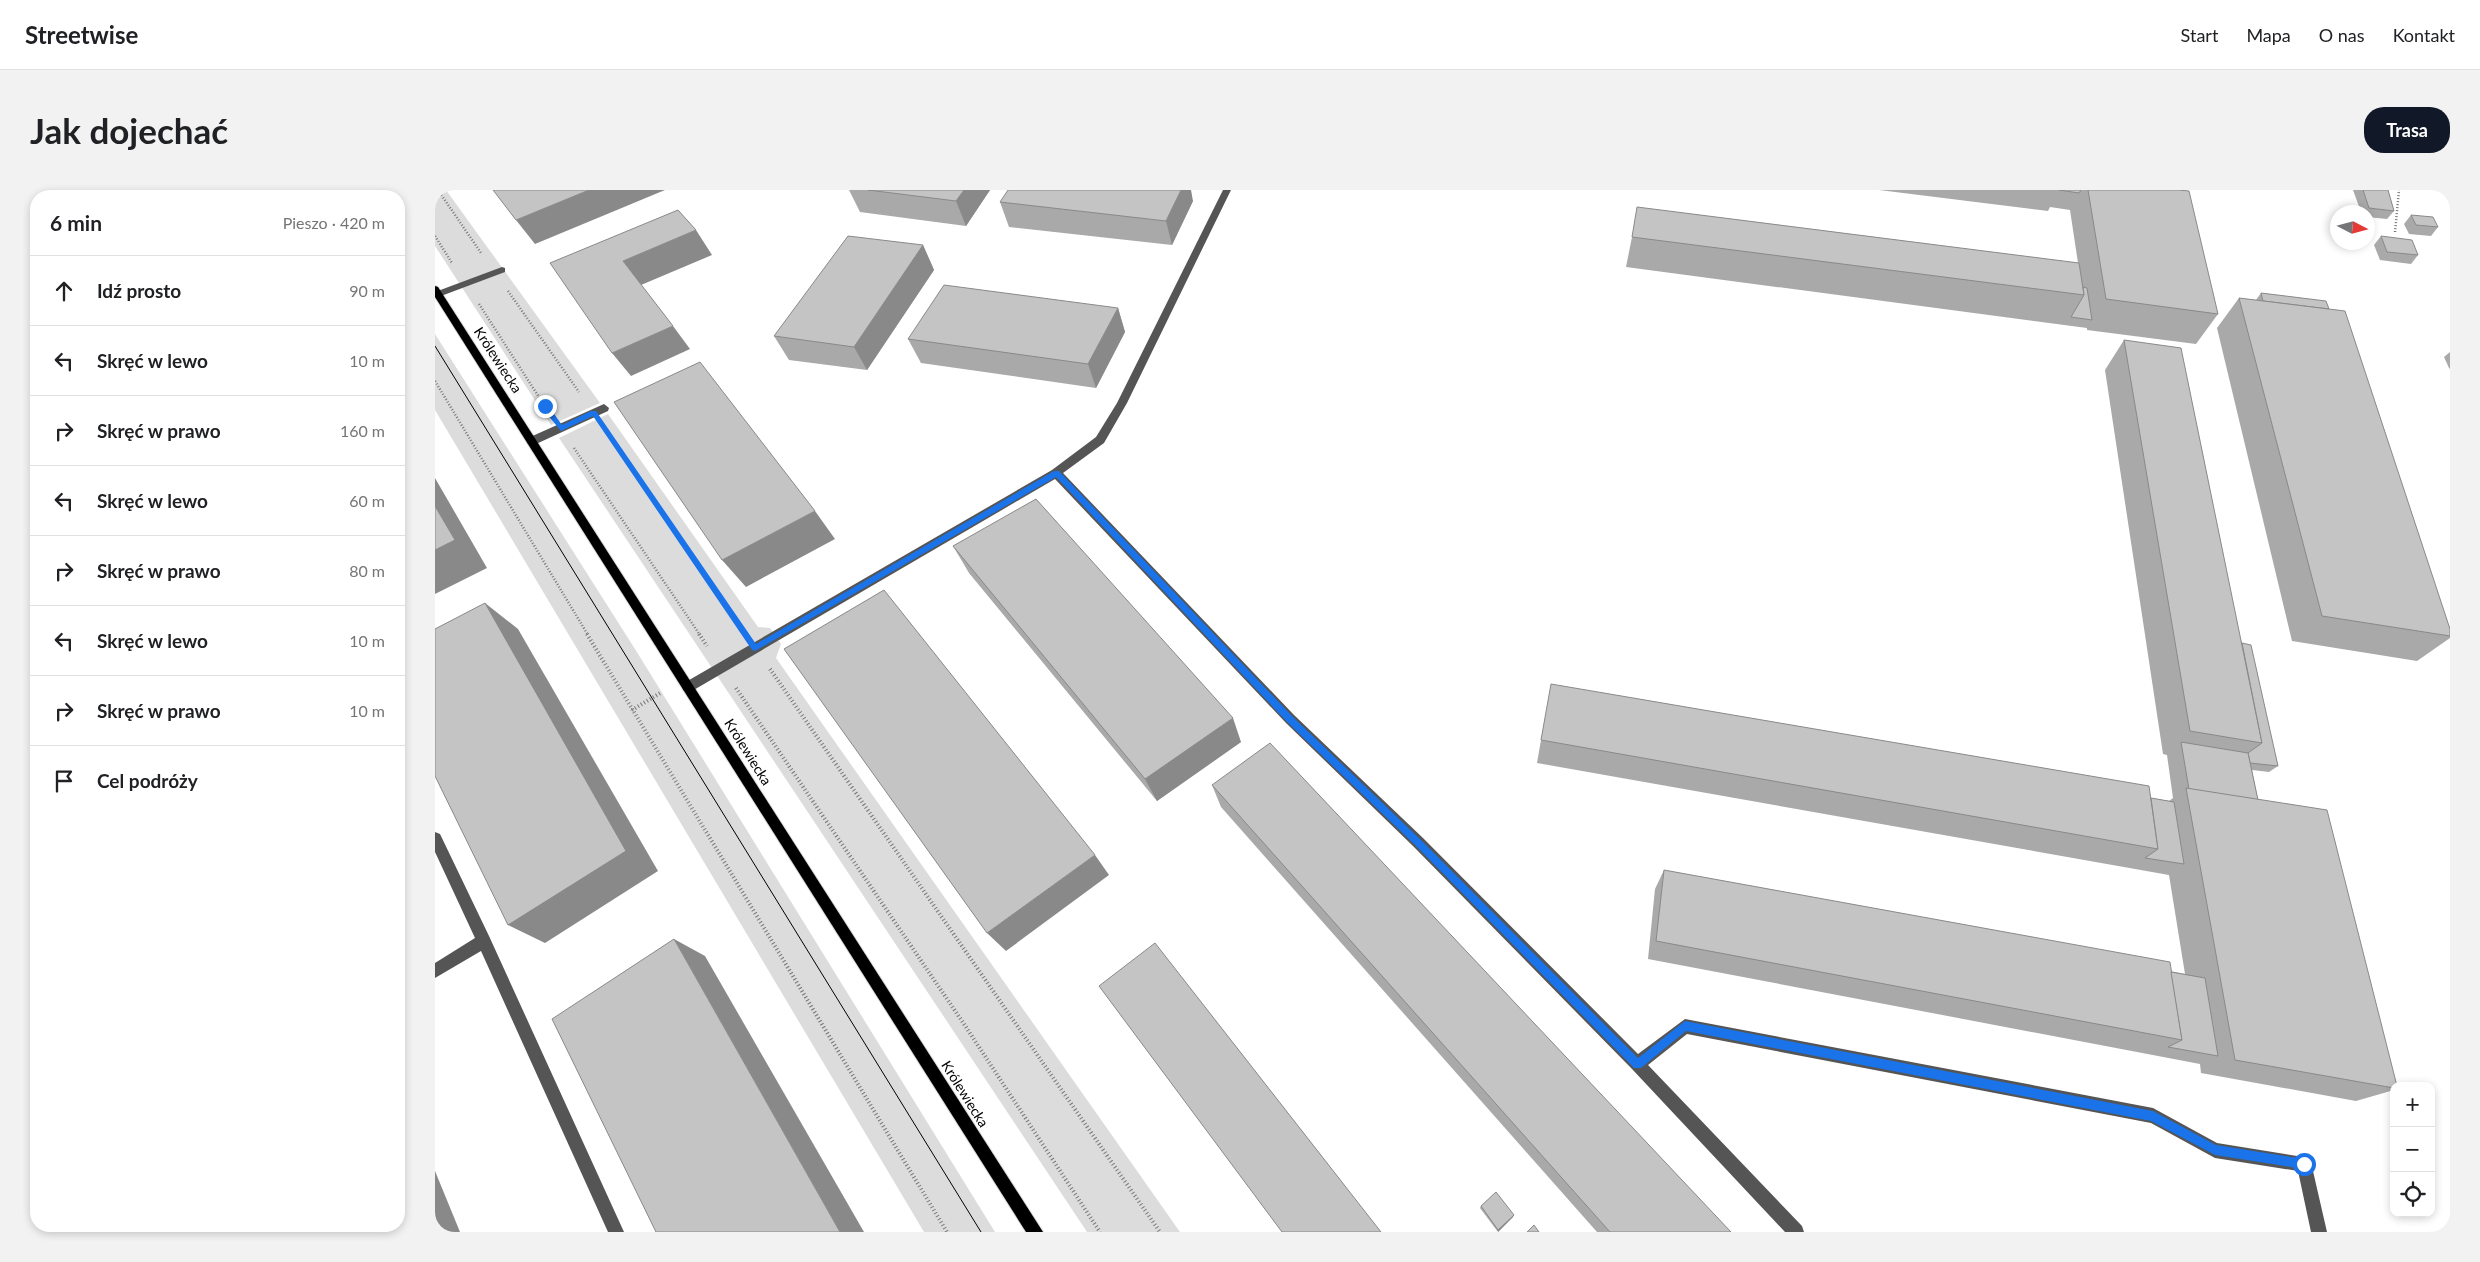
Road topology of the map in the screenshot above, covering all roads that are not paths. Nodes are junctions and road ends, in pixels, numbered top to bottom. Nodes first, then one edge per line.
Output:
1 (1227, 190) edge
2 (499, 271) road end
3 (437, 291) edge
4 (599, 411) road end
5 (532, 441) junction
6 (1057, 473) junction
7 (689, 687) junction
8 (435, 838) edge
9 (484, 941) junction
10 (435, 971) edge
11 (1637, 1064) junction
12 (616, 1232) edge
13 (1035, 1232) edge
14 (1796, 1232) edge
15 (2319, 1232) edge

1 - 6 lane
2 - 3 lane
3 - 5 main road, Królewiecka
4 - 5 lane
5 - 7 main road, Królewiecka
6 - 7 lane
6 - 11 lane
7 - 13 main road, Królewiecka
8 - 9 lane
9 - 10 lane
9 - 12 lane
11 - 14 lane
11 - 15 lane

